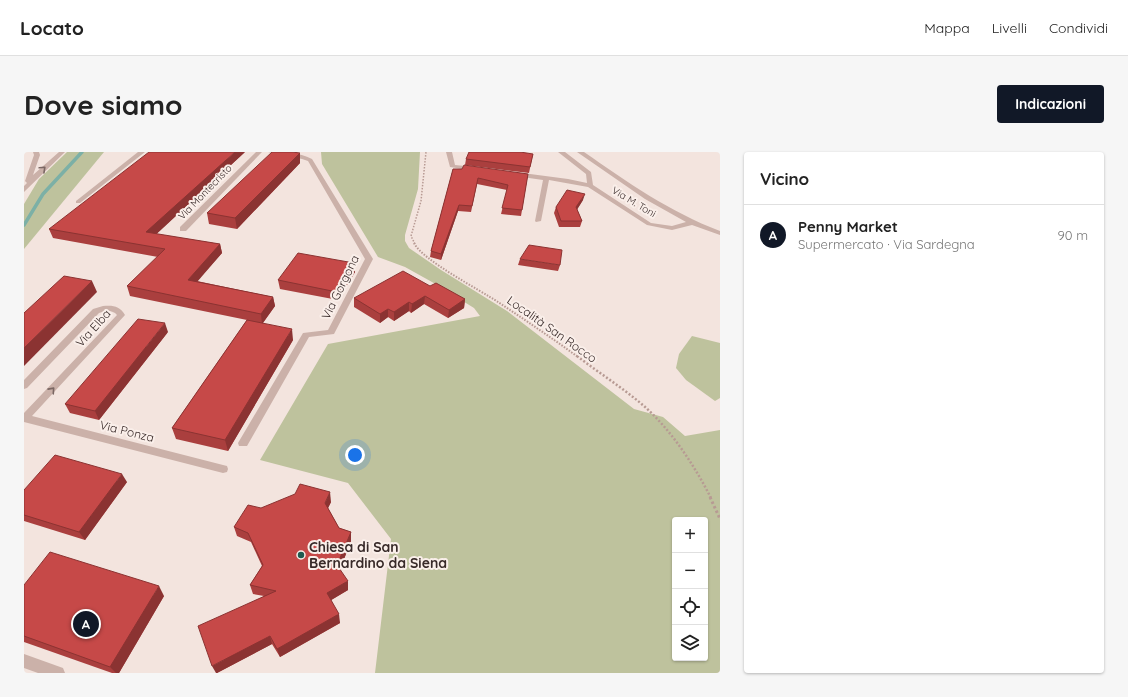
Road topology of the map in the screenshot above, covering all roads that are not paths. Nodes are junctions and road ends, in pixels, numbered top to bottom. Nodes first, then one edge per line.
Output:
1 (36, 152) edge
2 (61, 152) edge
3 (142, 152) edge
4 (259, 152) edge
5 (271, 152) edge
6 (449, 152) edge
7 (561, 152) edge
8 (580, 152) edge
9 (24, 165) edge
10 (34, 165) junction
11 (483, 170) edge
12 (507, 173) edge
13 (546, 178) junction
14 (590, 186) junction
15 (25, 188) edge
16 (78, 202) dead end
17 (538, 221) dead end
18 (694, 222) junction
19 (183, 229) dead end
20 (720, 233) edge
21 (24, 386) edge
22 (24, 418) edge
23 (244, 443) dead end
24 (223, 469) dead end
25 (24, 661) edge
26 (58, 673) edge

1 - 10 street
15 -> 2 street
3 - 16 street
4 - 19 street, Via Montecristo
5 - 23 street, Via Gorgona
6 - 11 street
7 - 14 street
8 - 18 street
9 - 10 street
10 - 15 street
12 - 13 street, Via M. Toni
13 - 14 street, Via M. Toni
13 - 17 street
14 - 18 street, Via M. Toni
18 - 20 street
22 -> 21 street, Via Elba
22 - 24 street, Via Ponza
25 - 26 street

